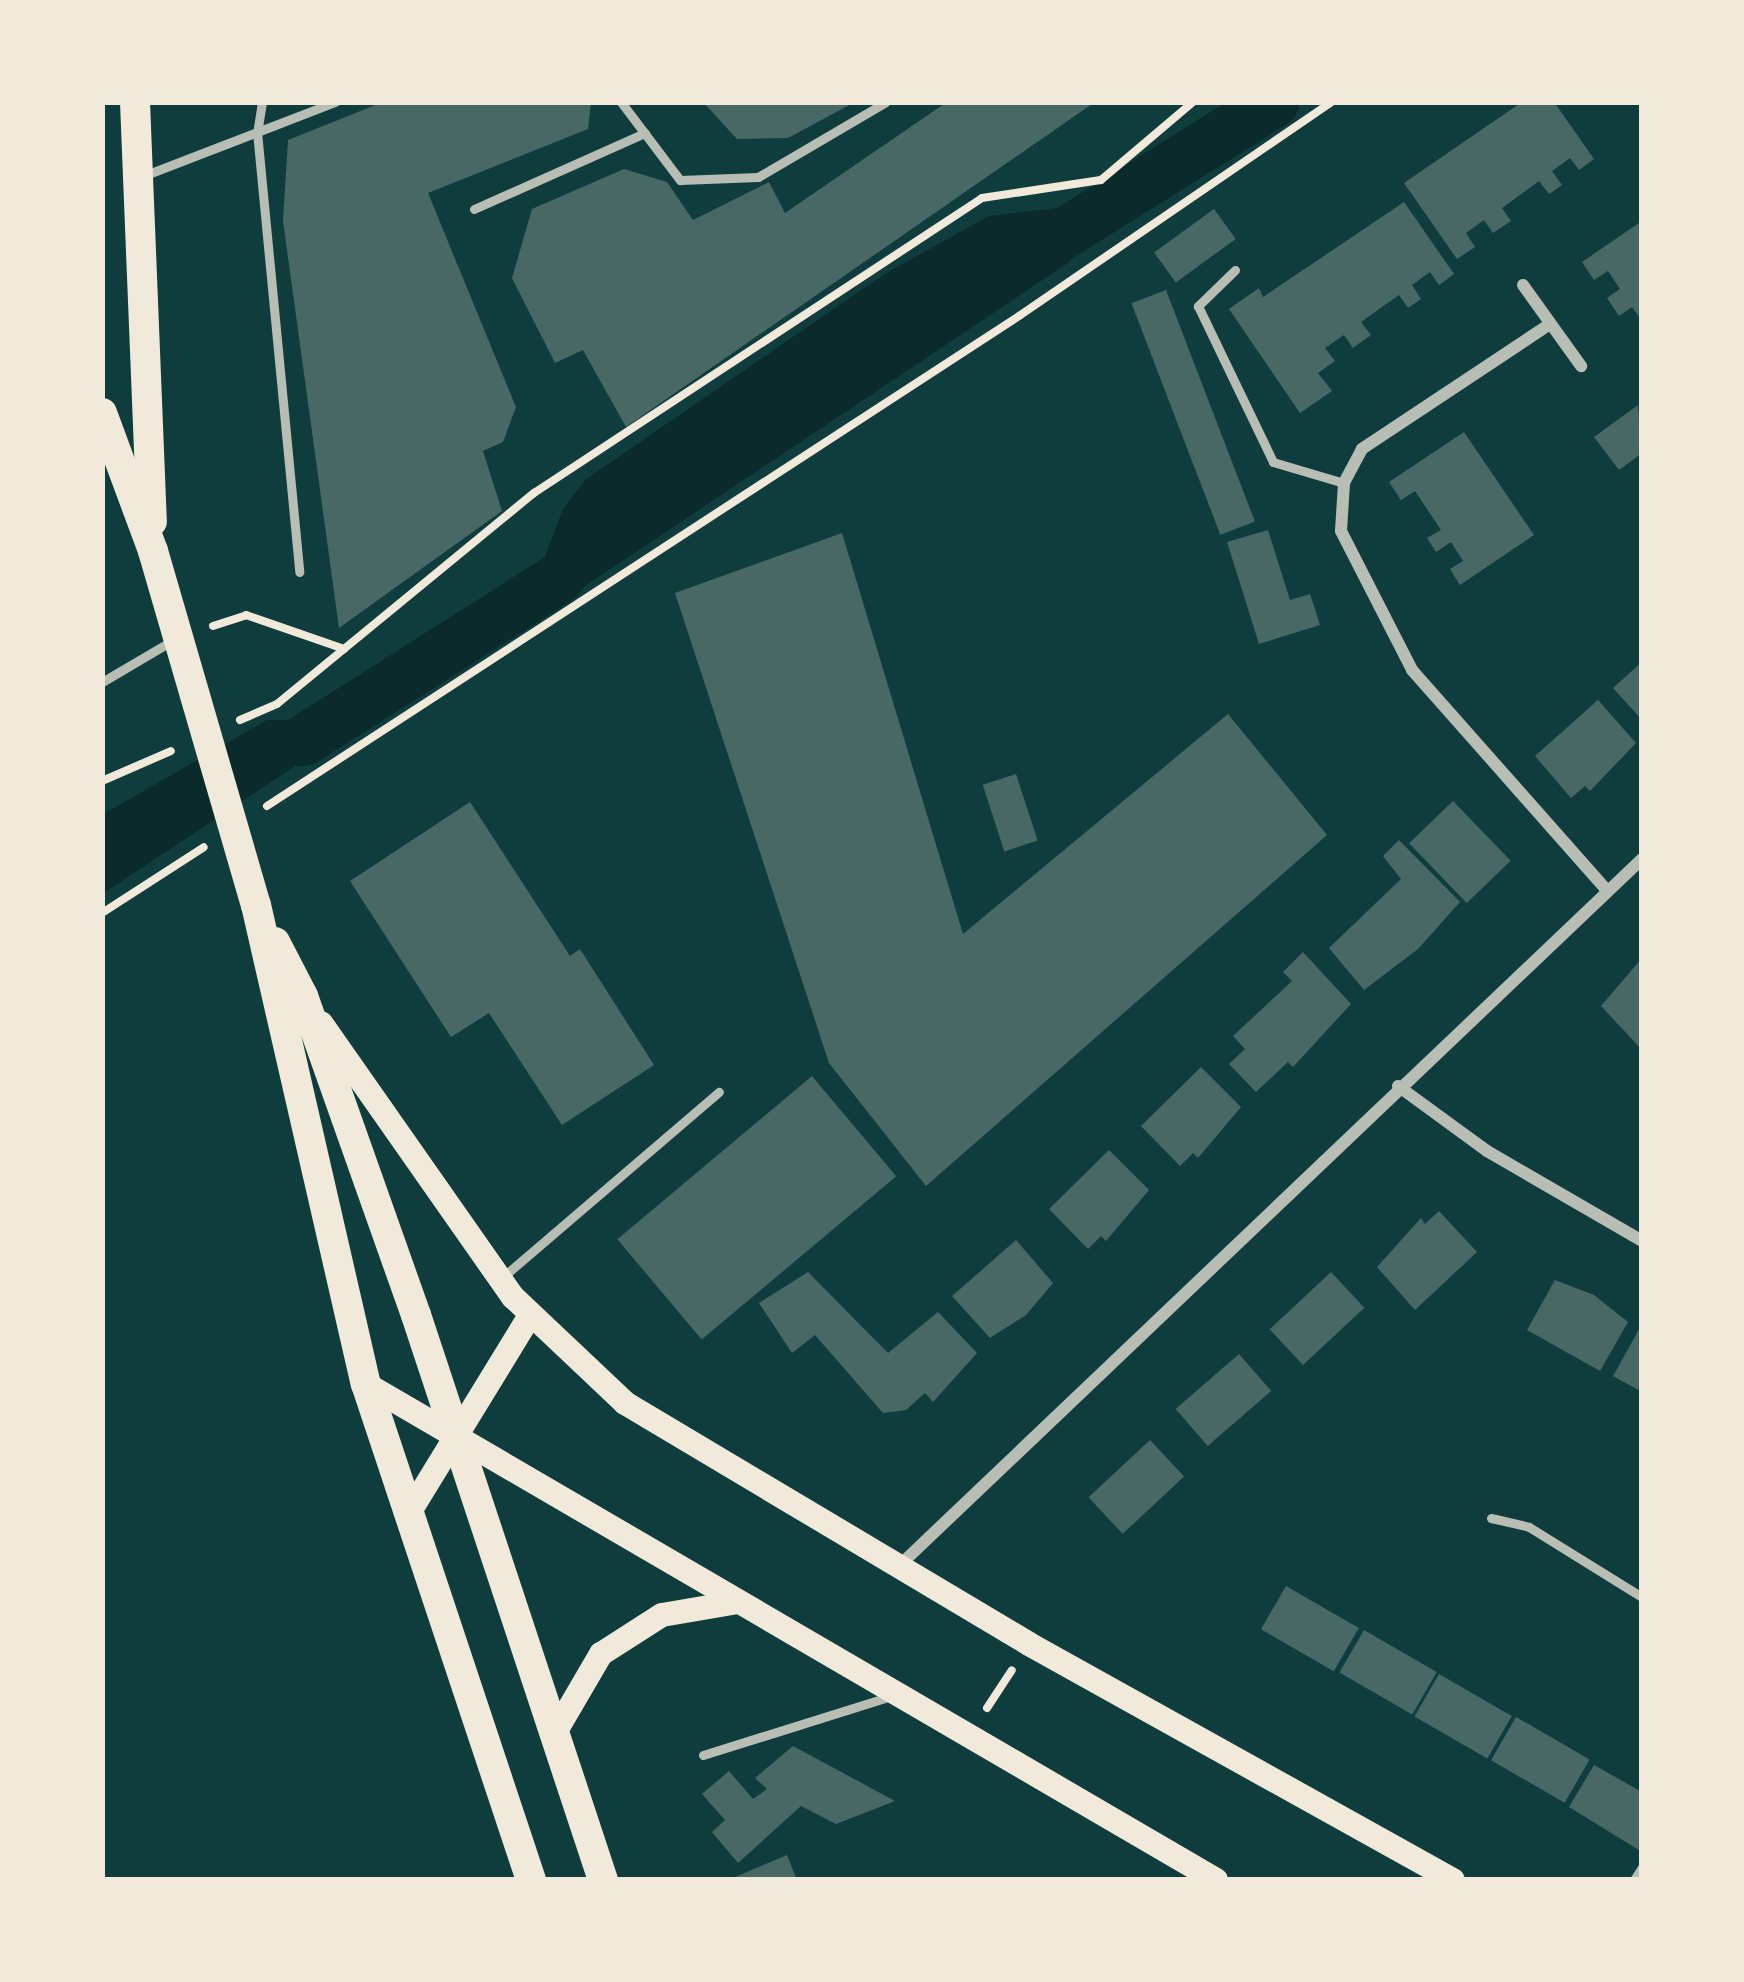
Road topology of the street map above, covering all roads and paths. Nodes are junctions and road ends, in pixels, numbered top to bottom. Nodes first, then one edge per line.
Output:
1 (135, 102) edge
2 (262, 102) edge
3 (335, 102) edge
4 (621, 102) edge
5 (886, 102) edge
6 (1192, 102) edge
7 (1331, 102) edge
8 (256, 132) junction
9 (645, 133) junction
10 (138, 178) junction
11 (474, 209) dead end
12 (1234, 270) dead end
13 (1523, 285) dead end
14 (1550, 325) junction
15 (1581, 366) dead end
16 (102, 413) edge
17 (110, 460) edge
18 (1344, 483) junction
19 (153, 551) junction
20 (299, 572) dead end
21 (178, 638) junction
22 (344, 649) junction
23 (102, 682) edge
24 (233, 723) dead end
25 (190, 742) dead end
26 (102, 781) edge
27 (229, 834) junction
28 (1642, 859) edge
29 (1627, 871) junction
30 (1642, 879) edge
31 (1606, 889) junction
32 (256, 905) junction
33 (102, 913) edge
34 (303, 996) junction
35 (1398, 1086) junction
36 (719, 1092) dead end
37 (1642, 1241) edge
38 (500, 1279) junction
39 (531, 1314) junction
40 (366, 1384) junction
41 (457, 1437) junction
42 (409, 1513) junction
43 (1491, 1519) dead end
44 (900, 1565) junction
45 (1642, 1597) edge
46 (738, 1602) junction
47 (1029, 1644) junction
48 (899, 1693) junction
49 (971, 1734) junction
50 (553, 1736) junction
51 (703, 1755) dead end
52 (1642, 1867) edge
53 (532, 1880) edge
54 (603, 1880) edge
55 (1216, 1880) edge
56 (1453, 1880) edge
57 (1634, 1880) edge

1 - 10 main road
2 - 8 lane
3 - 8 lane
4 - 9 lane
5 - 9 lane
6 - 22 path
7 - 27 path
8 - 10 lane
8 - 20 lane
9 - 11 lane
10 - 19 main road
12 - 18 lane
13 - 14 street
14 - 15 street
14 - 18 street
16 - 17 main road
17 - 19 main road
18 - 31 street
19 - 21 main road
21 - 22 path
21 - 23 lane
21 - 27 main road
22 - 24 path
25 - 26 path
27 - 32 main road
27 - 33 path
28 - 29 street
29 - 30 lane
29 - 31 street
31 - 35 street
32 - 34 main road
32 - 40 main road
34 - 38 main road
34 - 41 main road
35 - 37 street
35 - 44 street
36 - 38 lane
38 - 39 main road
39 - 41 main road
39 - 44 main road
40 - 41 main road
40 - 42 main road
41 - 42 main road
41 - 46 main road
41 - 50 main road
42 - 53 main road
43 - 45 lane
44 - 47 main road
46 - 48 main road
46 - 50 main road
47 - 49 path
47 - 56 main road
48 - 49 main road
48 - 51 lane
49 - 55 main road
50 - 54 main road
52 - 57 lane

